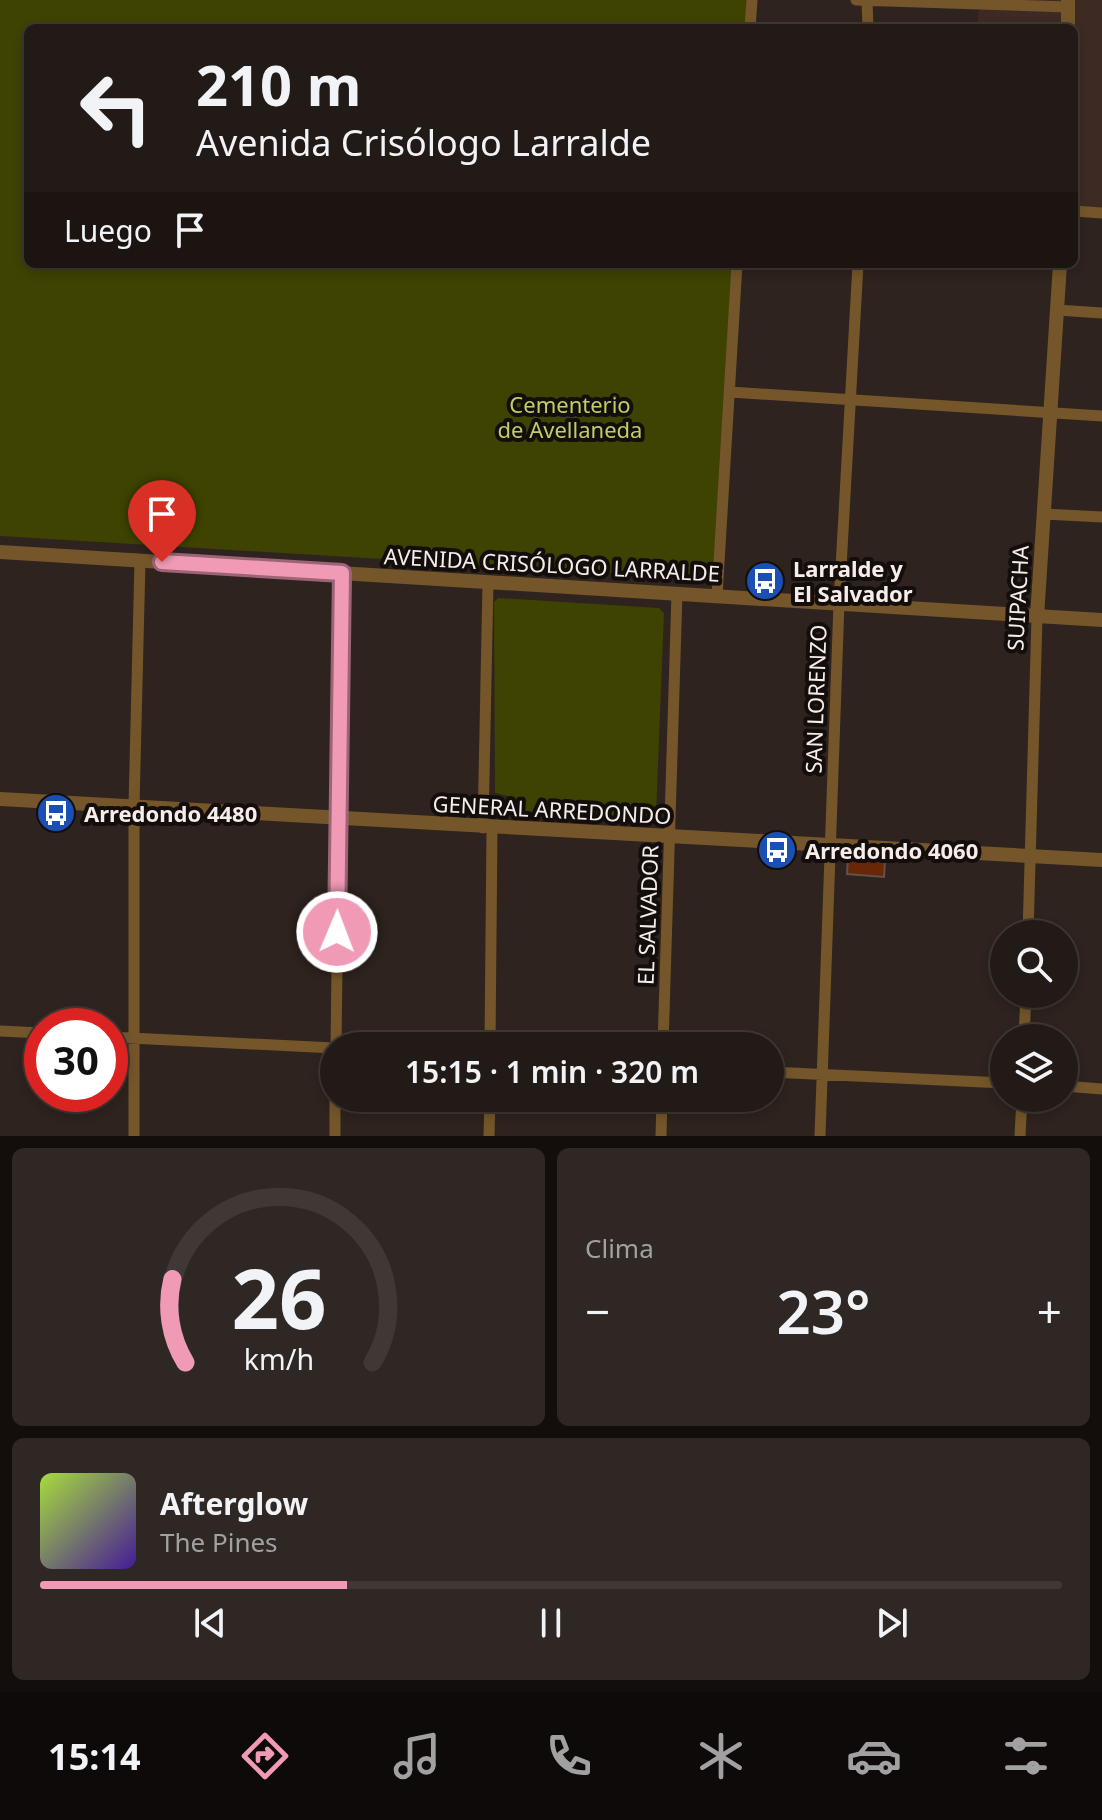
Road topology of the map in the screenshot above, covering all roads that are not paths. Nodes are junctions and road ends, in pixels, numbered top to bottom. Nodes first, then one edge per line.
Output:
1 (752, 0) edge
2 (862, 1) edge
3 (1068, 4) edge
4 (750, 24) edge
5 (867, 24) edge
6 (1078, 211) edge
7 (1102, 213) edge
8 (737, 268) edge
9 (858, 268) edge
10 (1060, 268) edge
11 (1057, 310) junction
12 (1102, 313) edge
13 (730, 392) junction
14 (849, 400) junction
15 (1051, 413) junction
16 (1102, 416) edge
17 (1044, 514) junction
18 (1102, 517) edge
19 (0, 552) edge
20 (140, 561) junction
21 (342, 573) junction
22 (488, 583) junction
23 (677, 593) junction
24 (717, 596) junction
25 (839, 603) junction
26 (1037, 617) junction
27 (1102, 620) edge
28 (0, 799) edge
29 (134, 806) junction
30 (339, 818) junction
31 (488, 828) junction
32 (670, 837) junction
33 (829, 844) junction
34 (1031, 856) junction
35 (1102, 860) edge
36 (1029, 920) edge
37 (0, 1031) edge
38 (24, 1032) edge
39 (335, 1032) edge
40 (490, 1032) edge
41 (663, 1032) edge
42 (128, 1038) edge
43 (135, 1039) junction
44 (320, 1046) edge
45 (784, 1073) edge
46 (822, 1075) junction
47 (990, 1082) edge
48 (1078, 1087) edge
49 (1102, 1089) edge
50 (335, 1112) edge
51 (490, 1112) edge
52 (662, 1112) edge
53 (1021, 1112) edge
54 (134, 1136) edge
55 (335, 1136) edge
56 (489, 1136) edge
57 (661, 1136) edge
58 (820, 1136) edge
59 (1020, 1136) edge

1 - 4 street
2 - 3 street
2 - 5 street
6 - 7 street
8 - 13 street
9 - 14 street, SAN LORENZO
10 - 11 street, SUIPACHA
11 - 12 street
11 - 15 street, SUIPACHA
13 - 14 street
13 - 24 street
14 - 15 street
14 - 25 street, SAN LORENZO
15 - 16 street
15 - 17 street, SUIPACHA
17 - 18 street
17 - 26 street, SUIPACHA
19 - 20 street, AVENIDA CRISÓLOGO LARRALDE
20 - 21 street, AVENIDA CRISÓLOGO LARRALDE
20 - 29 street
21 - 22 street, AVENIDA CRISÓLOGO LARRALDE
21 - 30 street
22 - 23 street, AVENIDA CRISÓLOGO LARRALDE
22 - 31 street
23 - 24 street, AVENIDA CRISÓLOGO LARRALDE
23 - 32 street, EL SALVADOR
24 - 25 street, AVENIDA CRISÓLOGO LARRALDE
25 - 26 street, AVENIDA CRISÓLOGO LARRALDE
25 - 33 street, SAN LORENZO
26 - 27 street, AVENIDA CRISÓLOGO LARRALDE
26 - 34 street, SUIPACHA
28 - 29 street, GENERAL ARREDONDO
29 - 30 street, GENERAL ARREDONDO
29 - 43 street
30 - 31 street, GENERAL ARREDONDO
30 - 39 street
31 - 32 street, GENERAL ARREDONDO
31 - 40 street
32 - 33 street, GENERAL ARREDONDO
32 - 41 street, EL SALVADOR
33 - 34 street, GENERAL ARREDONDO
33 - 46 street, SAN LORENZO
34 - 35 street, GENERAL ARREDONDO
34 - 36 street, SUIPACHA
37 - 38 street
42 - 43 street
43 - 44 street
43 - 54 street
45 - 46 street
46 - 47 street
46 - 58 street, SAN LORENZO
48 - 49 street
50 - 55 street
51 - 56 street
52 - 57 street
53 - 59 street

